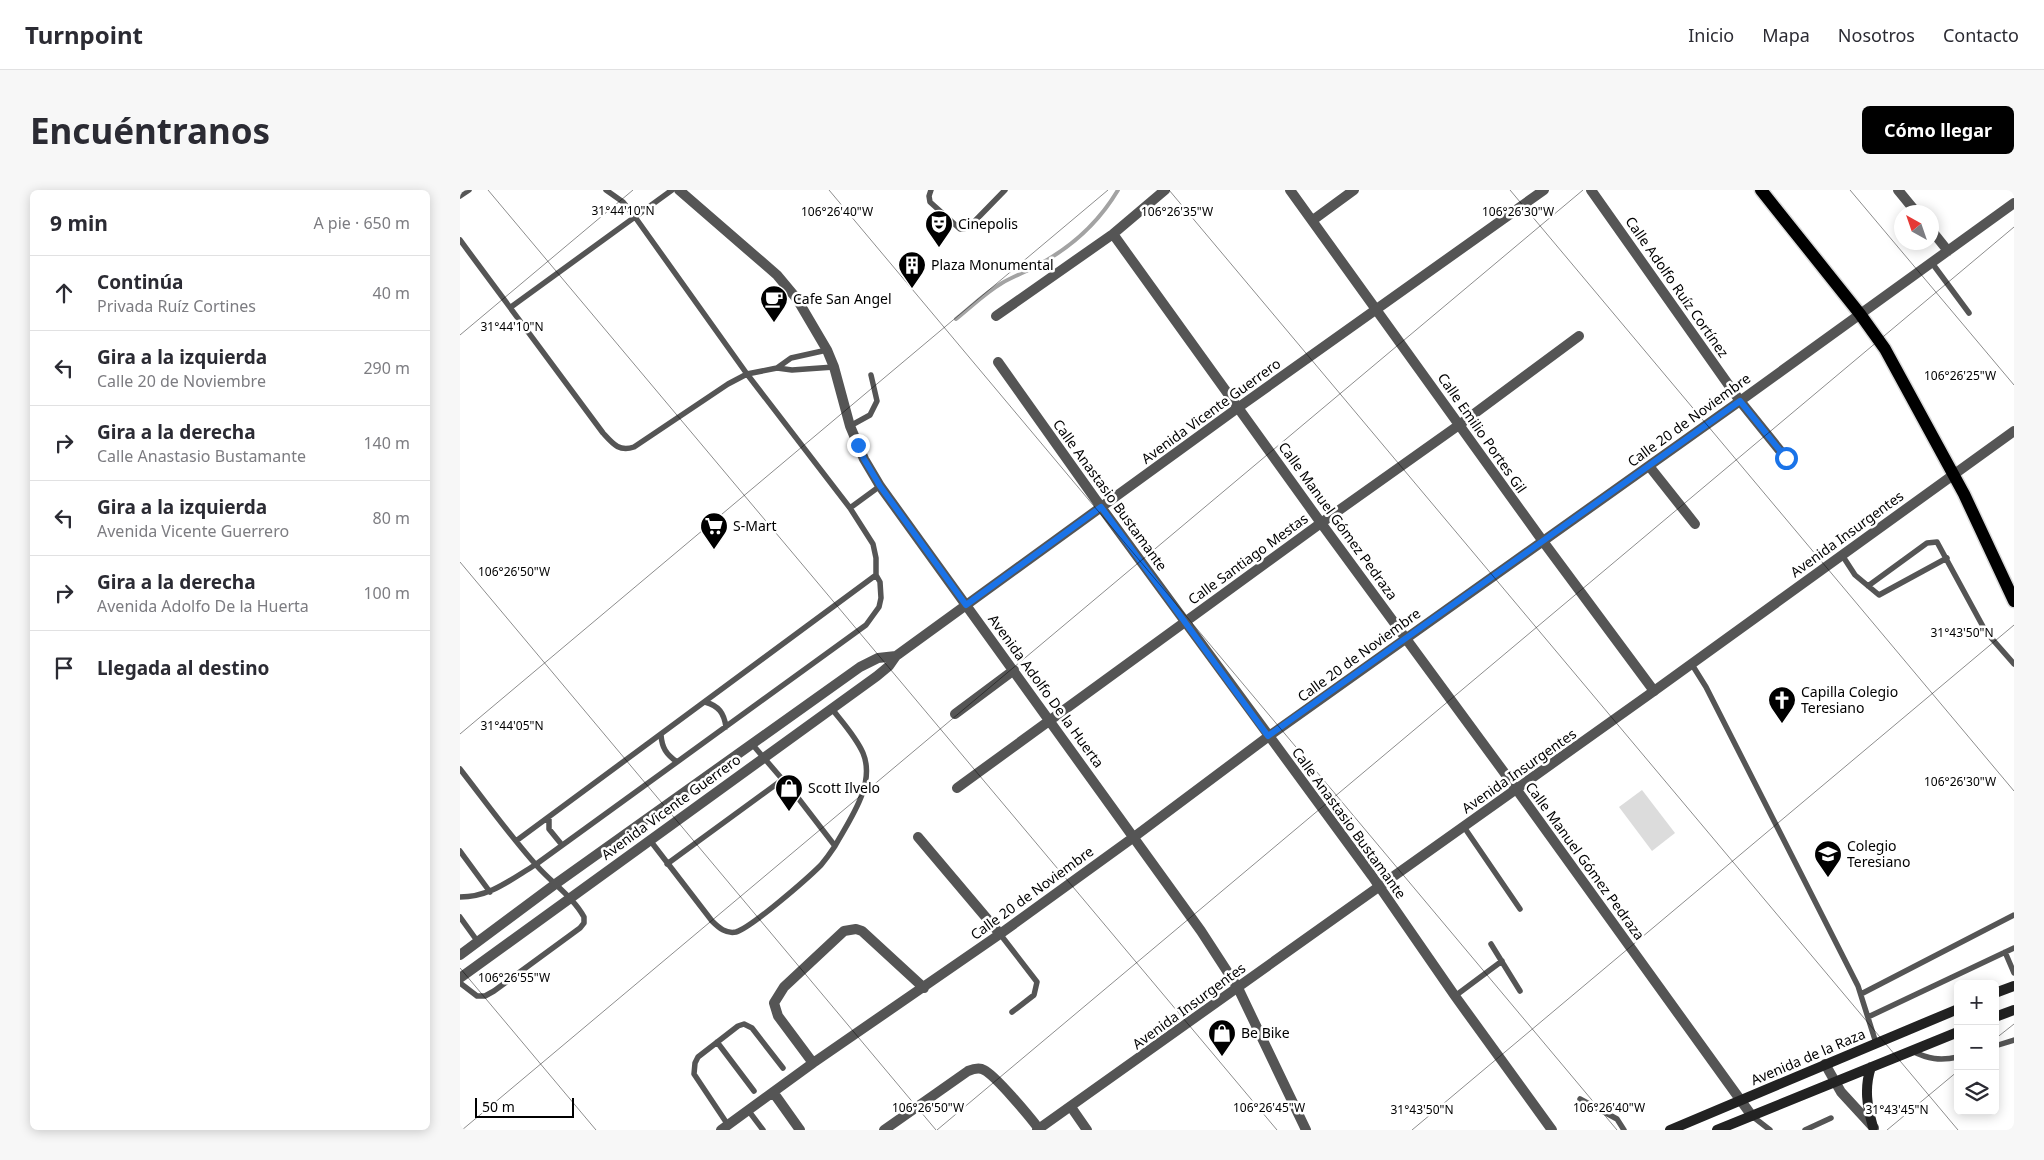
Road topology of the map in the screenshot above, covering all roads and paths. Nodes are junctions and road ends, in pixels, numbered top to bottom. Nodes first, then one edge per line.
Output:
1 (469, 190) edge
2 (606, 190) edge
3 (672, 190) edge
4 (679, 190) edge
5 (931, 190) edge
6 (1005, 190) edge
7 (1165, 190) edge
8 (1290, 190) edge
9 (1354, 190) edge
10 (1544, 190) edge
11 (1591, 190) edge
12 (1761, 190) edge
13 (1898, 190) edge
14 (460, 196) edge
15 (2014, 203) edge
16 (1910, 205) edge
17 (635, 217) junction
18 (1313, 220) junction
19 (1113, 234) junction
20 (460, 240) edge
21 (1939, 240) edge
22 (1948, 251) junction
23 (1932, 263) junction
24 (511, 307) junction
25 (1377, 310) junction
26 (1968, 313) dead end
27 (1860, 314) junction
28 (996, 316) dead end
29 (1579, 336) dead end
30 (827, 350) junction
31 (998, 362) dead end
32 (834, 367) junction
33 (777, 368) junction
34 (747, 374) junction
35 (871, 376) dead end
36 (1740, 401) junction
37 (1238, 407) junction
38 (1459, 425) junction
39 (850, 426) junction
40 (2014, 431) edge
41 (1786, 458) dead end
42 (1649, 466) junction
43 (1953, 474) junction
44 (880, 486) junction
45 (1101, 507) junction
46 (850, 508) junction
47 (1321, 523) junction
48 (1695, 524) dead end
49 (1542, 540) junction
50 (1842, 555) junction
51 (1947, 558) junction
52 (876, 575) junction
53 (1868, 586) junction
54 (2014, 599) edge
55 (966, 605) junction
56 (1185, 622) junction
57 (1406, 638) junction
58 (896, 656) junction
59 (1692, 663) junction
60 (2014, 664) edge
61 (1014, 670) junction
62 (1654, 691) junction
63 (705, 702) junction
64 (832, 709) junction
65 (955, 714) dead end
66 (1050, 720) junction
67 (726, 727) junction
68 (660, 735) junction
69 (1268, 736) junction
70 (752, 744) junction
71 (763, 758) junction
72 (677, 762) junction
73 (460, 768) edge
74 (782, 780) junction
75 (956, 788) dead end
76 (1516, 789) junction
77 (549, 817) junction
78 (1464, 827) junction
79 (1134, 836) junction
80 (918, 837) dead end
81 (649, 839) junction
82 (516, 841) junction
83 (562, 845) junction
84 (836, 846) junction
85 (460, 851) edge
86 (667, 864) junction
87 (535, 865) junction
88 (554, 885) junction
89 (1378, 886) junction
90 (490, 892) junction
91 (460, 898) edge
92 (570, 898) junction
93 (1520, 909) dead end
94 (2014, 914) edge
95 (460, 917) edge
96 (1000, 934) junction
97 (478, 942) junction
98 (1491, 944) dead end
99 (2014, 948) edge
100 (2005, 952) junction
101 (460, 955) edge
102 (1502, 961) junction
103 (2014, 973) edge
104 (460, 978) edge
105 (460, 983) edge
106 (2014, 986) edge
107 (924, 988) junction
108 (1238, 988) junction
109 (1520, 991) dead end
110 (1999, 992) edge
111 (1861, 994) junction
112 (1455, 996) junction
113 (2014, 1010) edge
114 (1954, 1011) edge
115 (1012, 1012) dead end
116 (1999, 1016) edge
117 (1868, 1017) junction
118 (1954, 1034) edge
119 (2014, 1040) edge
120 (717, 1042) junction
121 (1876, 1043) junction
122 (1999, 1045) edge
123 (1911, 1051) junction
124 (1954, 1058) edge
125 (813, 1063) junction
126 (1825, 1064) junction
127 (1871, 1067) junction
128 (784, 1068) dead end
129 (1834, 1082) junction
130 (754, 1091) dead end
131 (773, 1092) junction
132 (1580, 1099) dead end
133 (1741, 1100) junction
134 (1071, 1107) junction
135 (748, 1110) junction
136 (1752, 1116) junction
137 (1831, 1118) dead end
138 (725, 1127) edge
139 (1874, 1128) edge
140 (763, 1130) edge
141 (800, 1130) edge
142 (884, 1130) edge
143 (1038, 1130) edge
144 (1087, 1130) edge
145 (1306, 1130) edge
146 (1552, 1130) edge
147 (1624, 1130) edge
148 (1670, 1130) edge
149 (1717, 1130) edge
150 (1770, 1130) edge
151 (1805, 1130) edge

1 - 14 lane
2 - 17 lane
3 - 17 lane
4 - 30 street, Avenida Adolfo De la Huerta
5 - 6 lane
7 - 19 street
8 - 18 street, Calle Emilio Portes Gil
9 - 18 street
10 - 25 street, Avenida Vicente Guerrero
11 - 36 street, Calle Adolfo Ruíz Cortínez
12 - 27 main road
13 - 16 street
15 - 22 street, Calle 20 de Noviembre
17 - 24 lane
17 - 34 lane
18 - 25 street, Calle Emilio Portes Gil
19 - 28 street
19 - 37 street, Calle Manuel Gómez Pedraza
20 - 24 lane
21 - 22 street
22 - 23 street, Calle 20 de Noviembre
23 - 26 lane
23 - 27 street, Calle 20 de Noviembre
24 - 34 lane
25 - 37 street, Avenida Vicente Guerrero
25 - 38 street, Calle Emilio Portes Gil
27 - 36 street, Calle 20 de Noviembre
27 - 43 main road
29 - 38 street, Calle Santiago Mestas
30 - 32 street, Avenida Adolfo De la Huerta
30 - 33 lane
31 - 45 street, Calle Anastasio Bustamante
32 - 33 lane
32 - 39 street, Avenida Adolfo De la Huerta
33 - 34 lane
34 - 46 lane
35 - 39 lane
36 - 41 street, Calle Adolfo Ruíz Cortínez
36 - 42 street, Calle 20 de Noviembre
37 - 45 street, Avenida Vicente Guerrero
37 - 47 street, Calle Manuel Gómez Pedraza
38 - 47 street, Calle Santiago Mestas
38 - 49 street, Calle Emilio Portes Gil
39 - 44 street, Avenida Adolfo De la Huerta
40 - 43 street, Avenida Insurgentes
42 - 48 street
42 - 49 street, Calle 20 de Noviembre
43 - 50 street, Avenida Insurgentes
43 - 54 main road
44 - 46 lane
44 - 55 street, Avenida Adolfo De la Huerta
45 - 55 street, Avenida Vicente Guerrero
45 - 56 street, Calle Anastasio Bustamante
46 - 52 lane
47 - 56 street, Calle Santiago Mestas
47 - 57 street, Calle Manuel Gómez Pedraza
49 - 57 street, Calle 20 de Noviembre
49 - 62 street, Calle Emilio Portes Gil
50 - 53 lane
50 - 59 street, Avenida Insurgentes
51 - 53 lane
51 - 53 lane
51 - 60 lane
52 - 63 lane
52 - 67 lane
55 - 58 street, Avenida Vicente Guerrero
55 - 61 street, Avenida Adolfo De la Huerta
56 - 66 street, Calle Santiago Mestas
56 - 69 street, Calle Anastasio Bustamante
57 - 69 street, Calle 20 de Noviembre
57 - 76 street, Calle Manuel Gómez Pedraza
58 - 64 street, Avenida Vicente Guerrero
58 - 70 street, Avenida Vicente Guerrero
59 - 62 street, Avenida Insurgentes
59 - 111 lane
61 - 65 street
61 - 66 street, Avenida Adolfo De la Huerta
62 - 76 street, Avenida Insurgentes
63 - 67 lane
63 - 68 lane
64 - 71 street, Avenida Vicente Guerrero
64 - 84 lane
66 - 75 street, Calle Santiago Mestas
66 - 79 street, Avenida Adolfo De la Huerta
67 - 72 lane
68 - 72 lane
68 - 77 lane
69 - 79 street, Calle 20 de Noviembre
69 - 89 street, Calle Anastasio Bustamante
70 - 71 lane
70 - 88 street, Avenida Vicente Guerrero
71 - 74 lane
71 - 81 street, Avenida Vicente Guerrero
72 - 83 lane
73 - 82 lane
74 - 84 lane
74 - 86 lane
76 - 78 street, Avenida Insurgentes
76 - 133 street, Calle Manuel Gómez Pedraza
77 - 82 lane
77 - 83 lane
78 - 89 street, Avenida Insurgentes
78 - 93 lane
79 - 96 street, Calle 20 de Noviembre
79 - 108 street, Avenida Adolfo De la Huerta
80 - 96 street
81 - 86 lane
81 - 92 street, Avenida Vicente Guerrero
82 - 87 lane
83 - 87 lane
84 - 86 lane
85 - 90 lane
87 - 88 lane
87 - 90 lane
88 - 92 lane
88 - 97 street, Avenida Vicente Guerrero
89 - 108 street, Avenida Insurgentes
89 - 112 street, Calle Anastasio Bustamante
90 - 91 lane
92 - 104 street, Avenida Vicente Guerrero
92 - 105 lane
94 - 111 lane
95 - 97 lane
96 - 107 street, Calle 20 de Noviembre
96 - 115 lane
97 - 101 street, Avenida Vicente Guerrero
98 - 102 lane
99 - 100 lane
100 - 103 lane
100 - 117 lane
102 - 109 lane
102 - 112 lane
106 - 110 main road
107 - 125 street, Calle 20 de Noviembre
107 - 125 street
108 - 134 street, Avenida Insurgentes
108 - 145 street, Avenida Adolfo De la Huerta
111 - 117 lane
112 - 146 street, Calle Anastasio Bustamante
113 - 116 main road
114 - 121 main road, Avenida de la Raza
117 - 121 lane
118 - 123 main road
119 - 122 lane
120 - 128 lane
120 - 130 lane
120 - 138 lane
121 - 126 main road, Avenida de la Raza
123 - 124 lane
123 - 127 main road
125 - 131 street, Calle 20 de Noviembre
126 - 129 street
126 - 133 main road, Avenida de la Raza
127 - 129 main road
127 - 139 main road
129 - 136 main road
129 - 139 street
131 - 135 street, Calle 20 de Noviembre
131 - 141 street
132 - 147 lane
133 - 136 street, Calle Manuel Gómez Pedraza
133 - 148 main road, Avenida de la Raza
134 - 143 street, Avenida Insurgentes
134 - 144 street
135 - 138 street, Calle 20 de Noviembre
135 - 140 lane
136 - 149 main road
136 - 150 lane
137 - 151 lane
142 - 143 street

